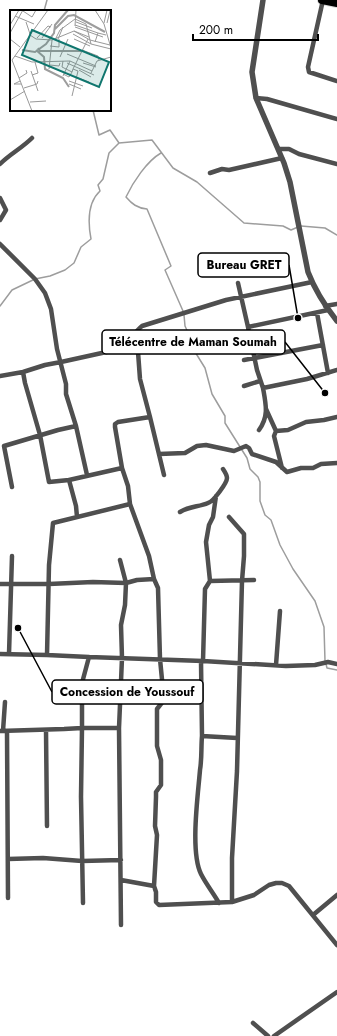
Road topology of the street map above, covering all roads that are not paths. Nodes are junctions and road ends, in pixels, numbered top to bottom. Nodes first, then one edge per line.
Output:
1 (263, 0) edge
2 (323, 0) edge
3 (337, 3) edge
4 (337, 81) edge
5 (256, 98) junction
6 (337, 118) edge
7 (32, 138) dead end
8 (279, 149) junction
9 (282, 158) junction
10 (0, 164) edge
11 (337, 164) edge
12 (210, 172) dead end
13 (0, 198) edge
14 (0, 220) edge
15 (0, 244) edge
16 (312, 282) junction
17 (238, 283) dead end
18 (241, 296) junction
19 (337, 304) edge
20 (327, 308) junction
21 (317, 313) junction
22 (337, 321) edge
23 (248, 327) junction
24 (133, 336) junction
25 (323, 345) junction
26 (254, 358) junction
27 (244, 360) dead end
28 (61, 362) junction
29 (337, 370) edge
30 (23, 372) junction
31 (328, 373) junction
32 (0, 376) edge
33 (260, 381) junction
34 (244, 386) dead end
35 (263, 388) junction
36 (266, 409) junction
37 (150, 417) junction
38 (337, 417) edge
39 (76, 426) junction
40 (259, 430) dead end
41 (276, 431) junction
42 (40, 435) junction
43 (159, 454) junction
44 (337, 463) edge
45 (122, 468) junction
46 (282, 468) junction
47 (223, 469) dead end
48 (87, 475) junction
49 (164, 475) dead end
50 (68, 480) junction
51 (12, 487) dead end
52 (216, 496) junction
53 (130, 504) junction
54 (180, 512) dead end
55 (229, 517) dead end
56 (77, 518) junction
57 (12, 556) dead end
58 (120, 560) dead end
59 (154, 579) junction
60 (254, 580) dead end
61 (210, 581) junction
62 (242, 581) junction
63 (126, 582) junction
64 (0, 584) edge
65 (12, 584) junction
66 (49, 584) junction
67 (280, 611) dead end
68 (0, 654) edge
69 (9, 654) junction
70 (47, 655) junction
71 (89, 657) junction
72 (122, 658) junction
73 (160, 659) junction
74 (202, 661) junction
75 (240, 662) junction
76 (337, 664) edge
77 (276, 665) junction
78 (5, 702) dead end
79 (82, 728) junction
80 (119, 728) junction
81 (46, 730) junction
82 (4, 731) edge
83 (202, 736) junction
84 (237, 738) junction
85 (46, 826) dead end
86 (8, 859) junction
87 (82, 860) junction
88 (121, 860) junction
89 (121, 880) junction
90 (154, 886) junction
91 (337, 895) edge
92 (8, 898) dead end
93 (232, 902) junction
94 (83, 903) dead end
95 (219, 903) junction
96 (313, 914) junction
97 (121, 925) dead end
98 (337, 945) edge
99 (337, 992) edge
100 (253, 1023) dead end
101 (268, 1036) edge
102 (274, 1036) edge

1 - 5 street
2 - 3 highway
2 - 4 street
5 - 6 street
5 - 8 street
7 - 10 street
8 - 9 street
8 - 11 street
9 - 12 street
9 - 16 street
13 - 14 street
15 - 28 street
16 - 18 street
16 - 20 street
17 - 18 street
18 - 23 street
18 - 24 street
19 - 20 street
20 - 21 street
20 - 22 street
21 - 23 street
21 - 25 street
23 - 26 street
24 - 28 street
24 - 37 street
25 - 26 street
25 - 31 street
26 - 27 street
26 - 33 street
28 - 30 street
28 - 39 street
29 - 31 street
30 - 32 street
30 - 42 street
31 - 35 street
33 - 34 street
33 - 35 street
35 - 36 street
36 - 40 street
36 - 41 street
37 - 43 street
37 - 45 street
38 - 41 street
39 - 42 street
39 - 48 street
41 - 46 street
42 - 50 street
42 - 51 street
43 - 46 street
43 - 49 street
44 - 46 street
45 - 48 street
45 - 53 street
47 - 52 street
48 - 50 street
50 - 56 street
52 - 54 street
52 - 61 street
53 - 56 street
53 - 59 street
55 - 62 street
56 - 66 street
57 - 65 street
58 - 63 street
59 - 63 street
59 - 73 street
60 - 62 street
61 - 62 street
61 - 74 street
62 - 75 street
63 - 66 street
63 - 72 street
64 - 65 street
65 - 66 street
65 - 69 street
66 - 70 street
67 - 77 street
68 - 69 street
69 - 70 street
70 - 71 street
71 - 72 street
71 - 79 street
72 - 73 street
72 - 80 street
73 - 74 street
73 - 90 street
74 - 75 street
74 - 83 street
75 - 77 street
75 - 84 street
76 - 77 street
78 - 82 street
79 - 80 street
79 - 81 street
79 - 87 street
80 - 88 street
81 - 82 street
81 - 85 street
82 - 86 street
83 - 84 street
83 - 95 street
84 - 93 street
86 - 87 street
86 - 92 street
87 - 88 street
87 - 94 street
88 - 89 street
89 - 90 street
89 - 97 street
90 - 95 street
91 - 96 street
93 - 95 street
93 - 96 street
96 - 98 street
99 - 102 street
100 - 101 street

